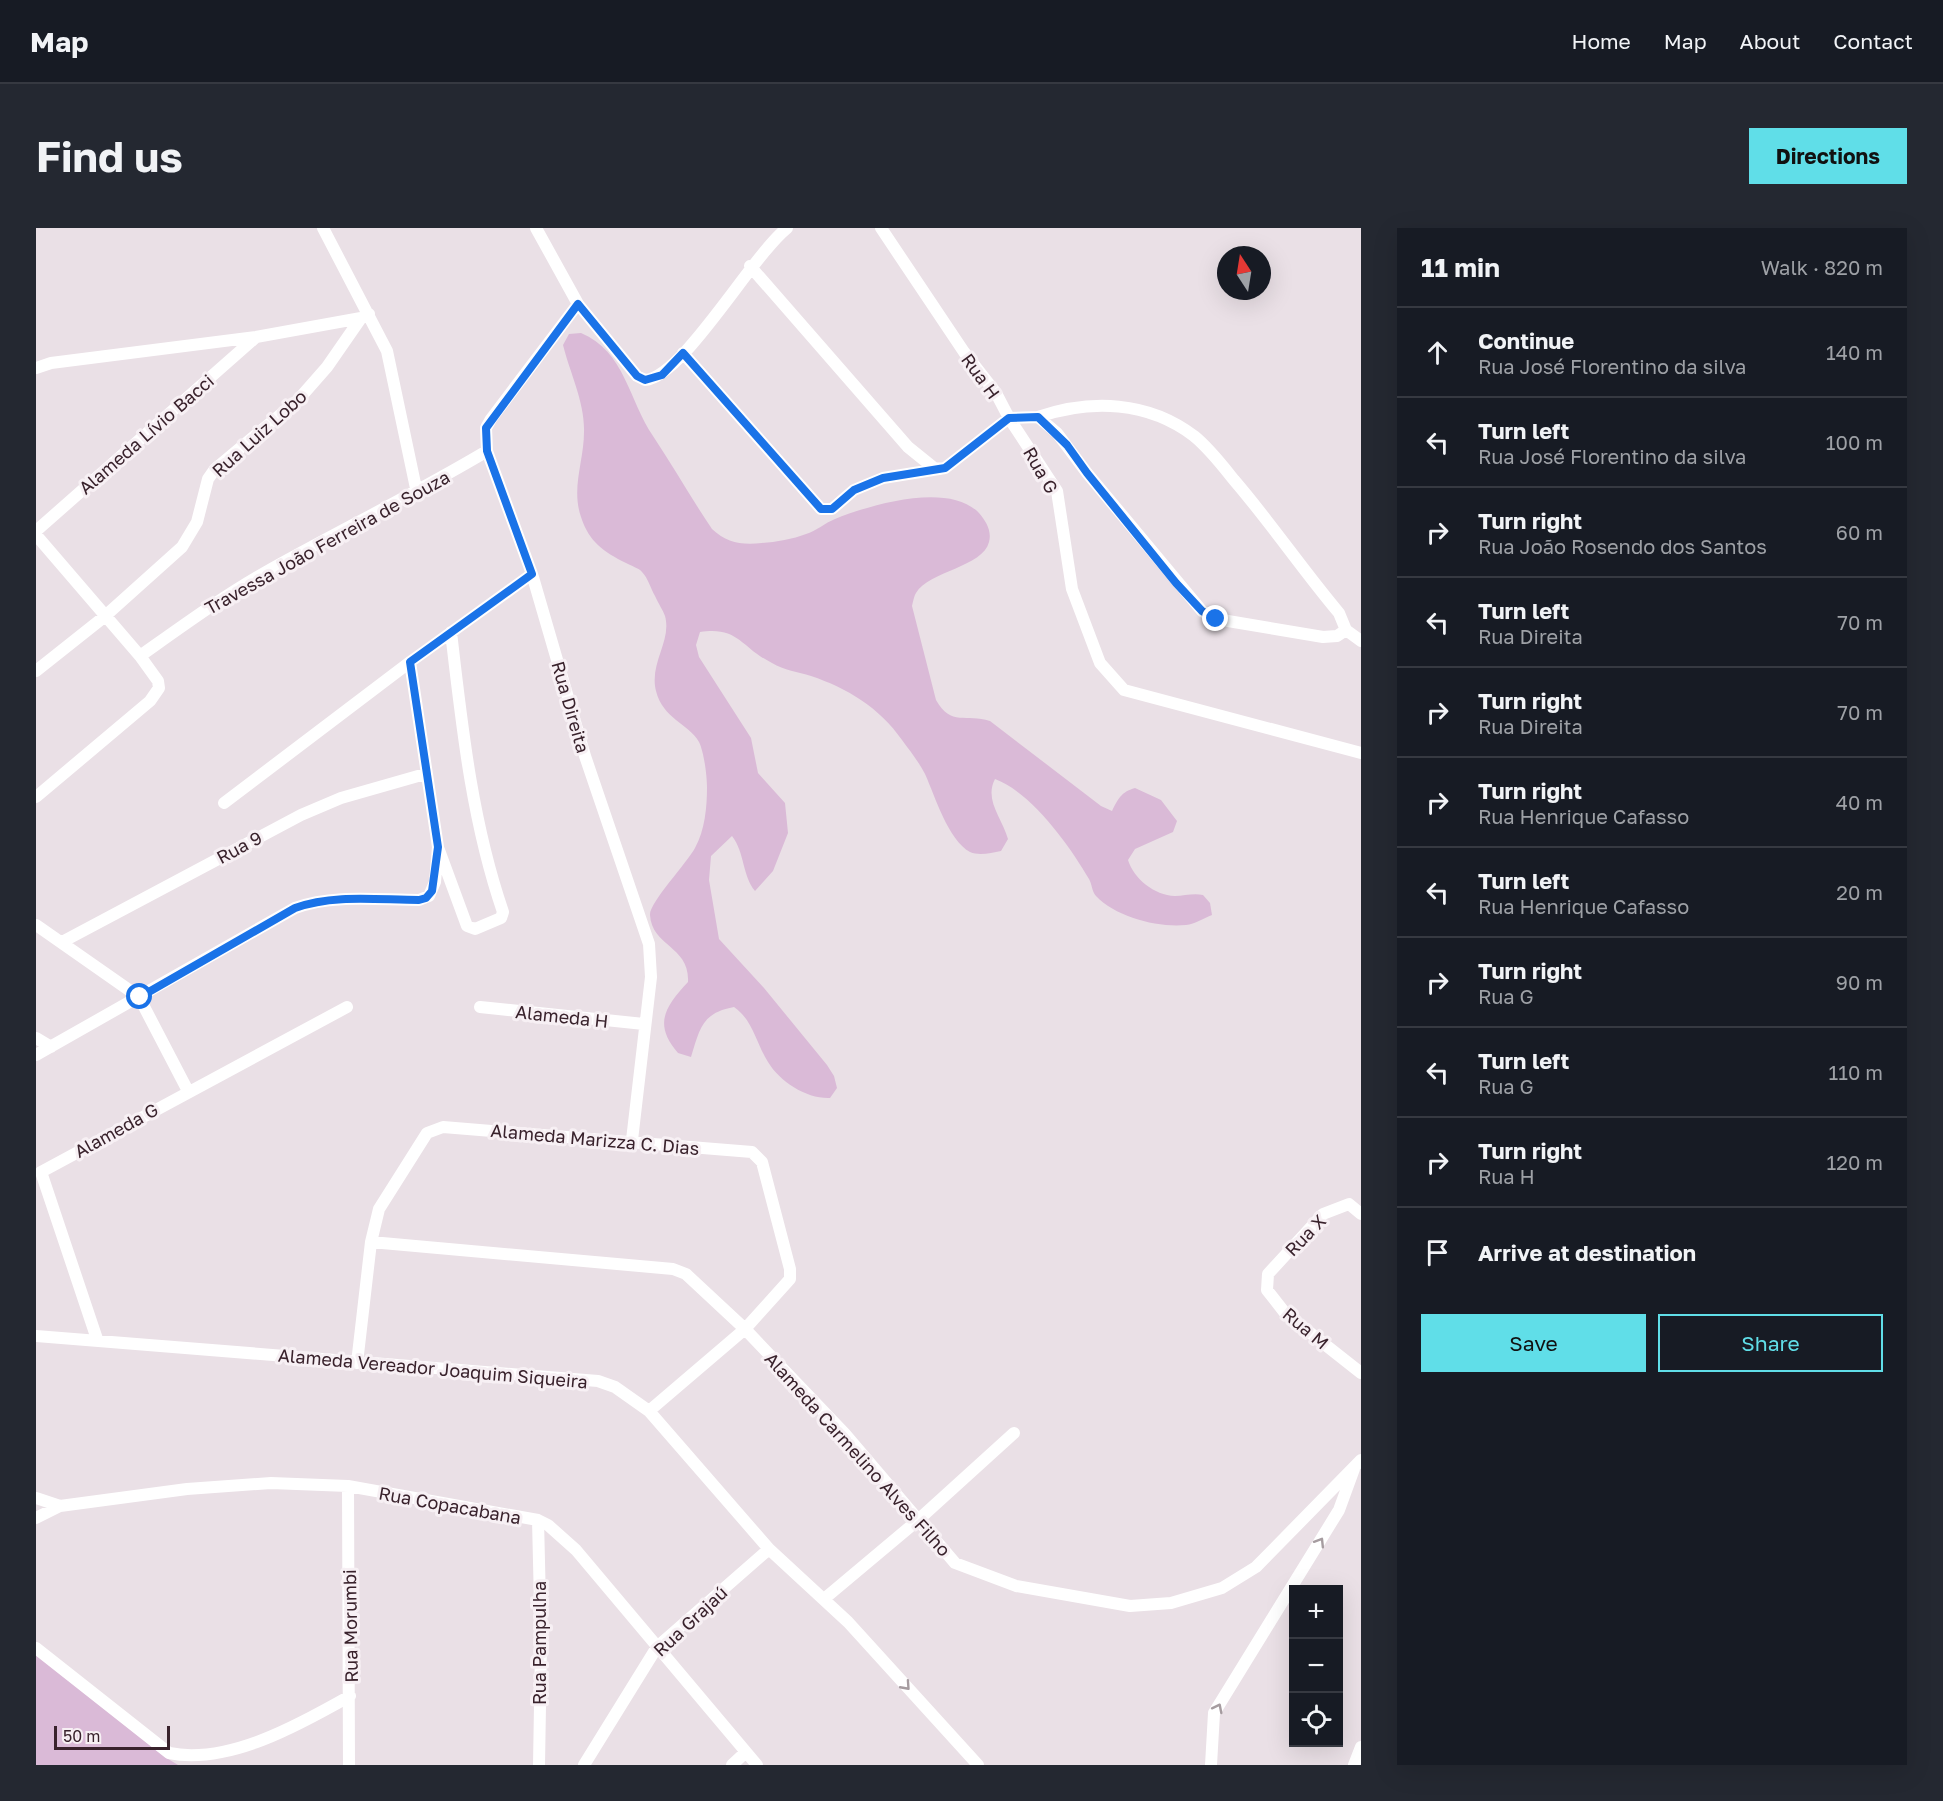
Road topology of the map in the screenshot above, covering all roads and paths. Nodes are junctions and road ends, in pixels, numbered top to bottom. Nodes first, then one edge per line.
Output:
1 (323, 228) edge
2 (536, 228) edge
3 (787, 228) edge
4 (881, 228) edge
5 (750, 266) junction
6 (578, 304) junction
7 (365, 316) junction
8 (256, 337) junction
9 (683, 353) junction
10 (36, 368) edge
11 (1038, 417) junction
12 (1009, 418) junction
13 (487, 451) junction
14 (940, 469) junction
15 (417, 493) junction
16 (36, 533) edge
17 (532, 574) junction
18 (104, 617) junction
19 (1346, 630) junction
20 (451, 632) junction
21 (1361, 641) edge
22 (140, 656) junction
23 (410, 662) junction
24 (36, 671) edge
25 (1361, 753) edge
26 (425, 774) junction
27 (36, 797) edge
28 (224, 803) dead end
29 (438, 847) junction
30 (36, 925) edge
31 (62, 942) junction
32 (140, 997) junction
33 (347, 1007) dead end
34 (480, 1007) dead end
35 (644, 1024) junction
36 (36, 1038) edge
37 (51, 1047) junction
38 (36, 1055) edge
39 (188, 1091) junction
40 (632, 1140) junction
41 (38, 1171) edge
42 (1361, 1214) edge
43 (371, 1242) junction
44 (1268, 1274) joint
45 (745, 1329) junction
46 (36, 1336) edge
47 (97, 1339) junction
48 (357, 1363) junction
49 (1361, 1373) edge
50 (649, 1411) junction
51 (1014, 1433) dead end
52 (1358, 1463) edge
53 (348, 1486) junction
54 (36, 1498) edge
55 (60, 1506) junction
56 (36, 1518) edge
57 (538, 1520) junction
58 (917, 1521) junction
59 (769, 1549) junction
60 (824, 1599) junction
61 (657, 1647) junction
62 (36, 1648) edge
63 (350, 1696) junction
64 (1361, 1747) edge
65 (746, 1752) junction
66 (349, 1765) edge
67 (538, 1765) edge
68 (584, 1765) edge
69 (732, 1765) edge
70 (757, 1765) edge
71 (978, 1765) edge
72 (1211, 1765) edge
73 (1354, 1765) edge

1 - 7 street
2 - 6 street
3 - 5 street
4 - 12 street, Rua H
5 - 9 street
5 - 14 street
6 - 9 street
6 - 13 street, Rua Direita
7 - 8 street
7 - 15 street
7 - 18 street, Rua Luiz Lobo
8 - 10 street
8 - 16 street, Alameda Lívio Bacci
9 - 14 street
11 - 12 street, Rua H
11 - 19 street
11 - 19 street, Rua H
12 - 14 street
12 - 25 street, Rua G
13 - 15 street, Travessa João Ferreira de Souza
13 - 17 street, Rua Direita
15 - 22 street, Travessa João Ferreira de Souza
16 - 18 street
17 - 20 street
17 - 35 street, Rua Direita
18 - 22 street
18 - 24 street, Rua Luiz Lobo
19 - 21 street
20 - 23 street
20 - 29 street
22 - 27 street
23 - 26 street
23 - 28 street
26 - 29 street
26 - 31 street, Rua 9
29 - 32 street
30 - 31 street
31 - 32 street
32 - 37 street
32 - 39 street
33 - 39 street, Alameda G
34 - 35 street, Alameda H
35 - 40 street, Rua Direita
36 - 37 street
37 - 38 street
39 - 41 street, Alameda G
40 - 43 street, Alameda Marizza C. Dias
40 - 45 street, Alameda Marizza C. Dias
41 - 47 street, Alameda G
42 - 44 street, Rua X
43 - 45 street, Alameda Carmelino Alves Filho
43 - 48 street
44 - 49 street, Rua M
45 - 50 street
45 - 58 street, Alameda Carmelino Alves Filho
46 - 47 street, Alameda Vereador Joaquim Siqueira
47 - 48 street, Alameda Vereador Joaquim Siqueira
48 - 50 street, Alameda Vereador Joaquim Siqueira
50 - 59 street, Alameda Vereador Joaquim Siqueira
51 - 58 street
52 - 58 street, Alameda Carmelino Alves Filho
72 -> 52 street
53 - 55 street, Rua Copacabana
53 - 57 street, Rua Copacabana
53 - 63 street, Rua Morumbi
54 - 55 street
55 - 56 street, Rua Copacabana
57 - 61 street, Rua Copacabana
57 - 67 street, Rua Pampulha
58 - 60 street
59 - 60 street, Alameda Vereador Joaquim Siqueira
59 - 61 street, Rua Grajaú
60 -> 71 street, Alameda Vereador Joaquim Siqueira
61 - 65 street, Rua Copacabana
61 - 68 street, Rua Grajaú
62 - 63 street
63 - 66 street, Rua Morumbi
64 - 73 street
65 - 69 street
65 - 70 street, Rua Copacabana

